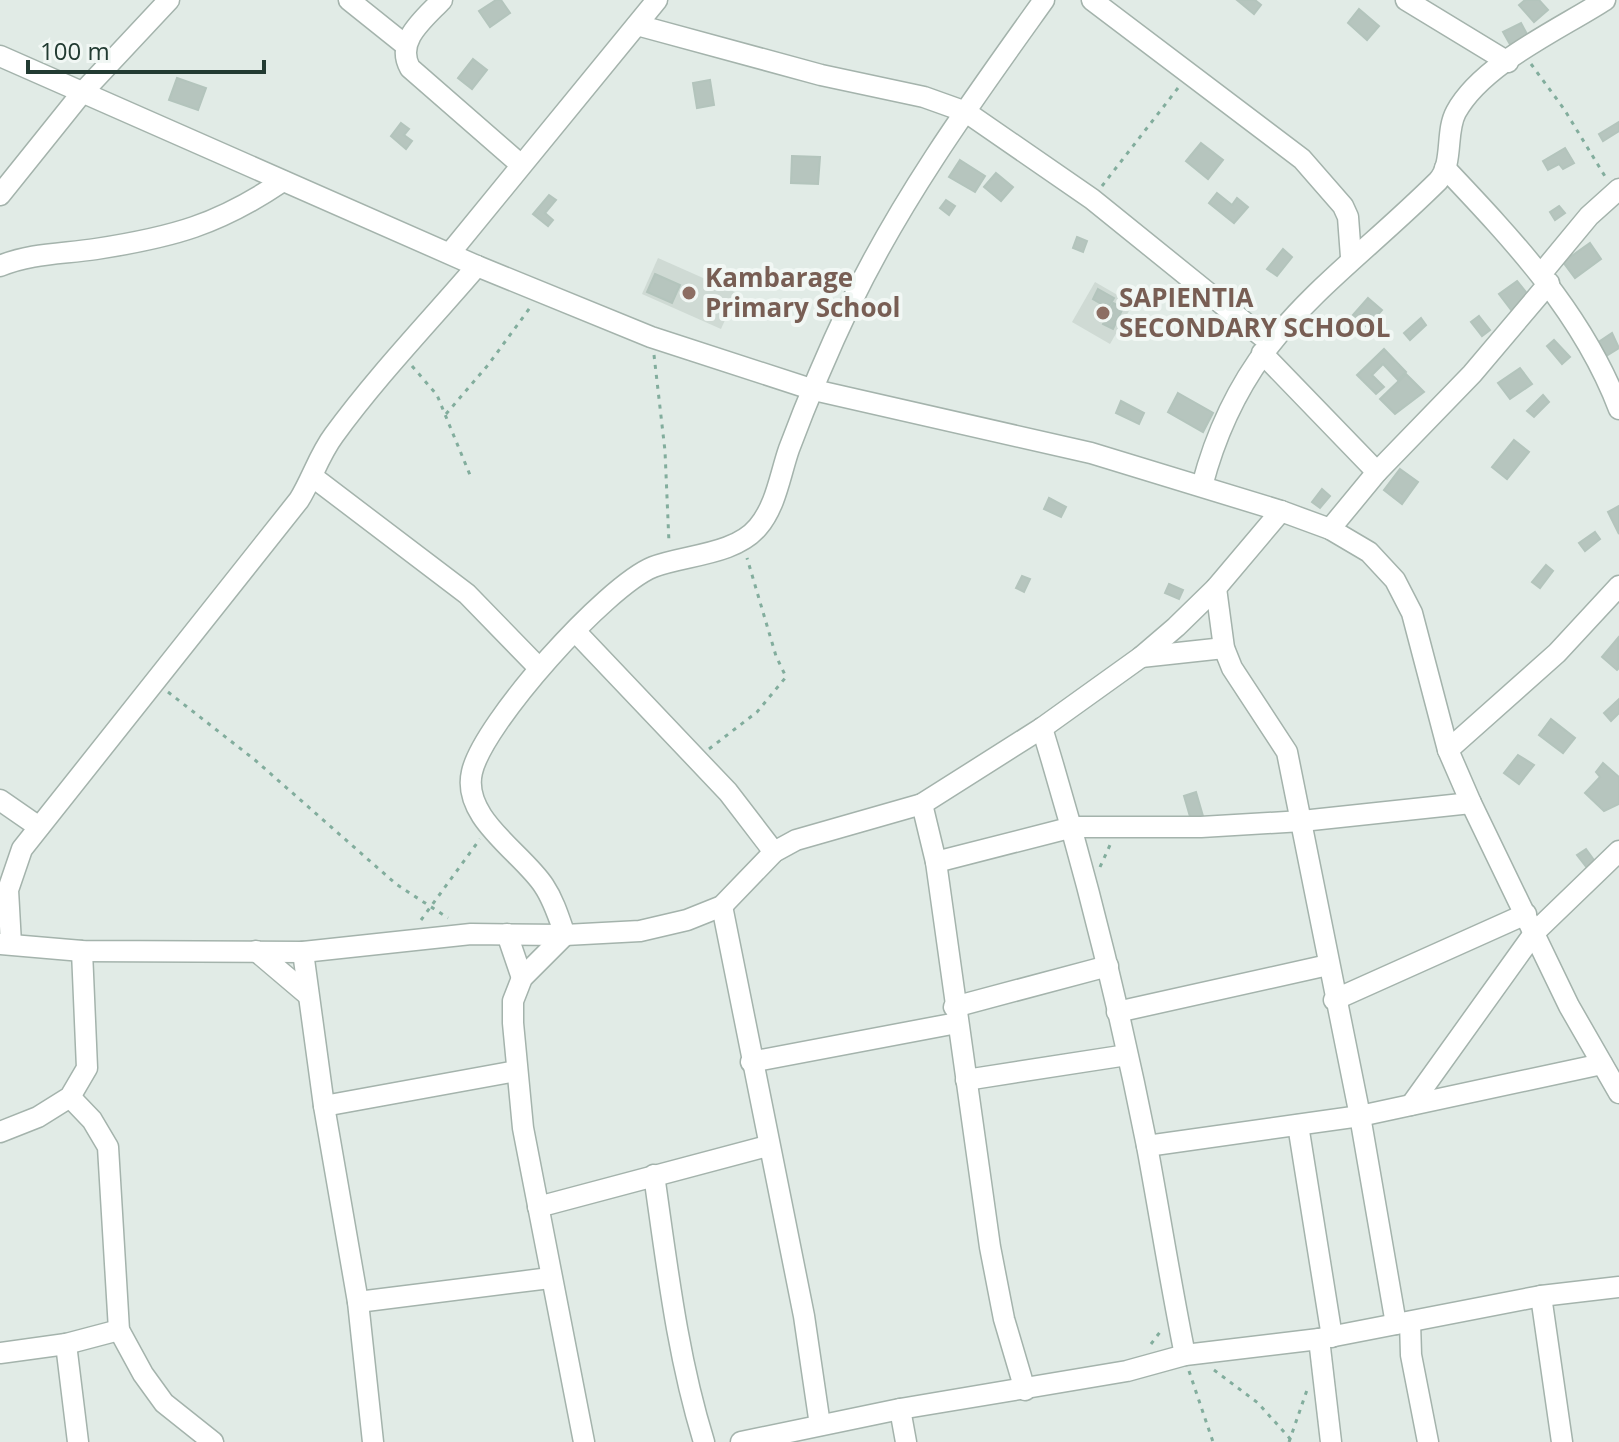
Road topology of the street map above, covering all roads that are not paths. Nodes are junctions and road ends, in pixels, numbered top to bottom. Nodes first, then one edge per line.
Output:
1 (349, 0) edge
2 (442, 0) edge
3 (657, 0) edge
4 (1044, 0) edge
5 (1093, 0) edge
6 (1406, 0) edge
7 (1605, 0) edge
8 (162, 3) edge
9 (637, 25) junction
10 (404, 44) junction
11 (0, 56) edge
12 (1515, 56) junction
13 (81, 94) junction
14 (966, 112) junction
15 (520, 164) junction
16 (1445, 168) junction
17 (283, 181) junction
18 (1617, 190) edge
19 (0, 195) edge
20 (450, 253) junction
21 (1351, 257) junction
22 (0, 266) edge
23 (477, 266) junction
24 (1545, 278) junction
25 (1266, 347) junction
26 (814, 390) junction
27 (1619, 409) edge
28 (1377, 472) junction
29 (313, 477) junction
30 (1202, 486) junction
31 (1281, 511) junction
32 (1330, 529) junction
33 (1619, 586) edge
34 (1216, 588) junction
35 (575, 631) junction
36 (1224, 648) junction
37 (1141, 657) junction
38 (539, 668) junction
39 (1042, 728) junction
40 (1448, 750) junction
41 (0, 800) edge
42 (1471, 803) junction
43 (922, 804) junction
44 (1302, 821) junction
45 (39, 827) junction
46 (1073, 827) junction
47 (1619, 851) edge
48 (774, 852) junction
49 (936, 862) junction
50 (722, 906) junction
51 (1531, 923) junction
52 (507, 934) junction
53 (565, 935) junction
54 (5, 944) edge
55 (82, 951) junction
56 (256, 951) junction
57 (303, 952) junction
58 (1328, 965) junction
59 (1108, 966) junction
60 (522, 978) junction
61 (308, 995) junction
62 (1334, 1000) junction
63 (1117, 1012) junction
64 (956, 1015) junction
65 (1127, 1055) junction
66 (751, 1062) junction
67 (1602, 1064) junction
68 (516, 1071) junction
69 (966, 1080) junction
70 (1619, 1093) edge
71 (70, 1097) junction
72 (1411, 1105) junction
73 (324, 1106) junction
74 (1360, 1116) junction
75 (1298, 1125) junction
76 (0, 1132) edge
77 (767, 1146) junction
78 (1147, 1146) junction
79 (654, 1175) junction
80 (538, 1207) junction
81 (550, 1278) junction
82 (1619, 1287) edge
83 (1541, 1296) junction
84 (358, 1302) junction
85 (1403, 1323) junction
86 (119, 1330) junction
87 (1325, 1338) junction
88 (66, 1344) junction
89 (0, 1353) edge
90 (1184, 1356) junction
91 (1025, 1390) junction
92 (900, 1409) junction
93 (820, 1425) junction
94 (78, 1442) edge
95 (213, 1442) edge
96 (373, 1442) edge
97 (584, 1442) edge
98 (704, 1442) edge
99 (741, 1442) edge
100 (906, 1442) edge
101 (1331, 1442) edge
102 (1428, 1442) edge
103 (1562, 1442) edge

1 - 10 street
2 - 10 street
3 - 9 street
4 - 14 street
5 - 21 street
6 - 12 street
7 - 12 street
8 - 13 street
9 - 14 street
9 - 15 street
10 - 15 street
11 - 13 street
12 - 16 street
13 - 17 street
13 - 19 street
14 - 25 street
14 - 26 street
15 - 20 street
16 - 21 street
16 - 24 street
17 - 20 street
17 - 22 street
18 - 24 street
20 - 23 street
21 - 25 street
23 - 26 street
23 - 29 street
24 - 27 street
24 - 28 street
25 - 28 street
25 - 30 street
26 - 30 street
26 - 35 street
28 - 32 street
29 - 38 street
29 - 45 street
30 - 31 street
31 - 32 street
31 - 34 street
32 - 40 street
33 - 40 street
34 - 36 street
34 - 37 street
35 - 38 street
35 - 48 street
36 - 37 street
36 - 44 street
37 - 39 street
38 - 53 street
39 - 43 street
39 - 46 street
40 - 42 street
41 - 45 street
42 - 44 street
42 - 51 street
43 - 48 street
43 - 49 street
44 - 46 street
44 - 58 street
45 - 54 street
46 - 49 street
46 - 59 street
47 - 51 street
48 - 50 street
49 - 64 street
50 - 53 street
50 - 66 street
51 - 62 street
51 - 67 street
51 - 72 street
52 - 53 street
52 - 57 street
52 - 60 street
53 - 60 street
54 - 55 street
55 - 56 street
55 - 71 street
56 - 57 street
56 - 61 street
57 - 61 street
58 - 62 street
58 - 63 street
59 - 63 street
59 - 64 street
60 - 68 street
61 - 73 street
62 - 74 street
63 - 65 street
64 - 66 street
64 - 69 street
65 - 69 street
65 - 78 street
66 - 77 street
67 - 70 street
67 - 72 street
68 - 73 street
68 - 80 street
69 - 91 street
71 - 76 street
71 - 86 street
72 - 74 street
73 - 84 street
74 - 75 street
74 - 85 street
75 - 78 street
75 - 87 street
77 - 79 street
77 - 93 street
78 - 90 street
79 - 80 street
79 - 98 street
80 - 81 street
81 - 84 street
81 - 97 street
82 - 83 street
83 - 85 street
83 - 103 street
84 - 96 street
85 - 87 street
85 - 102 street
86 - 88 street
86 - 95 street
87 - 90 street
87 - 101 street
88 - 89 street
88 - 94 street
90 - 91 street
91 - 92 street
92 - 93 street
92 - 100 street
93 - 99 street

